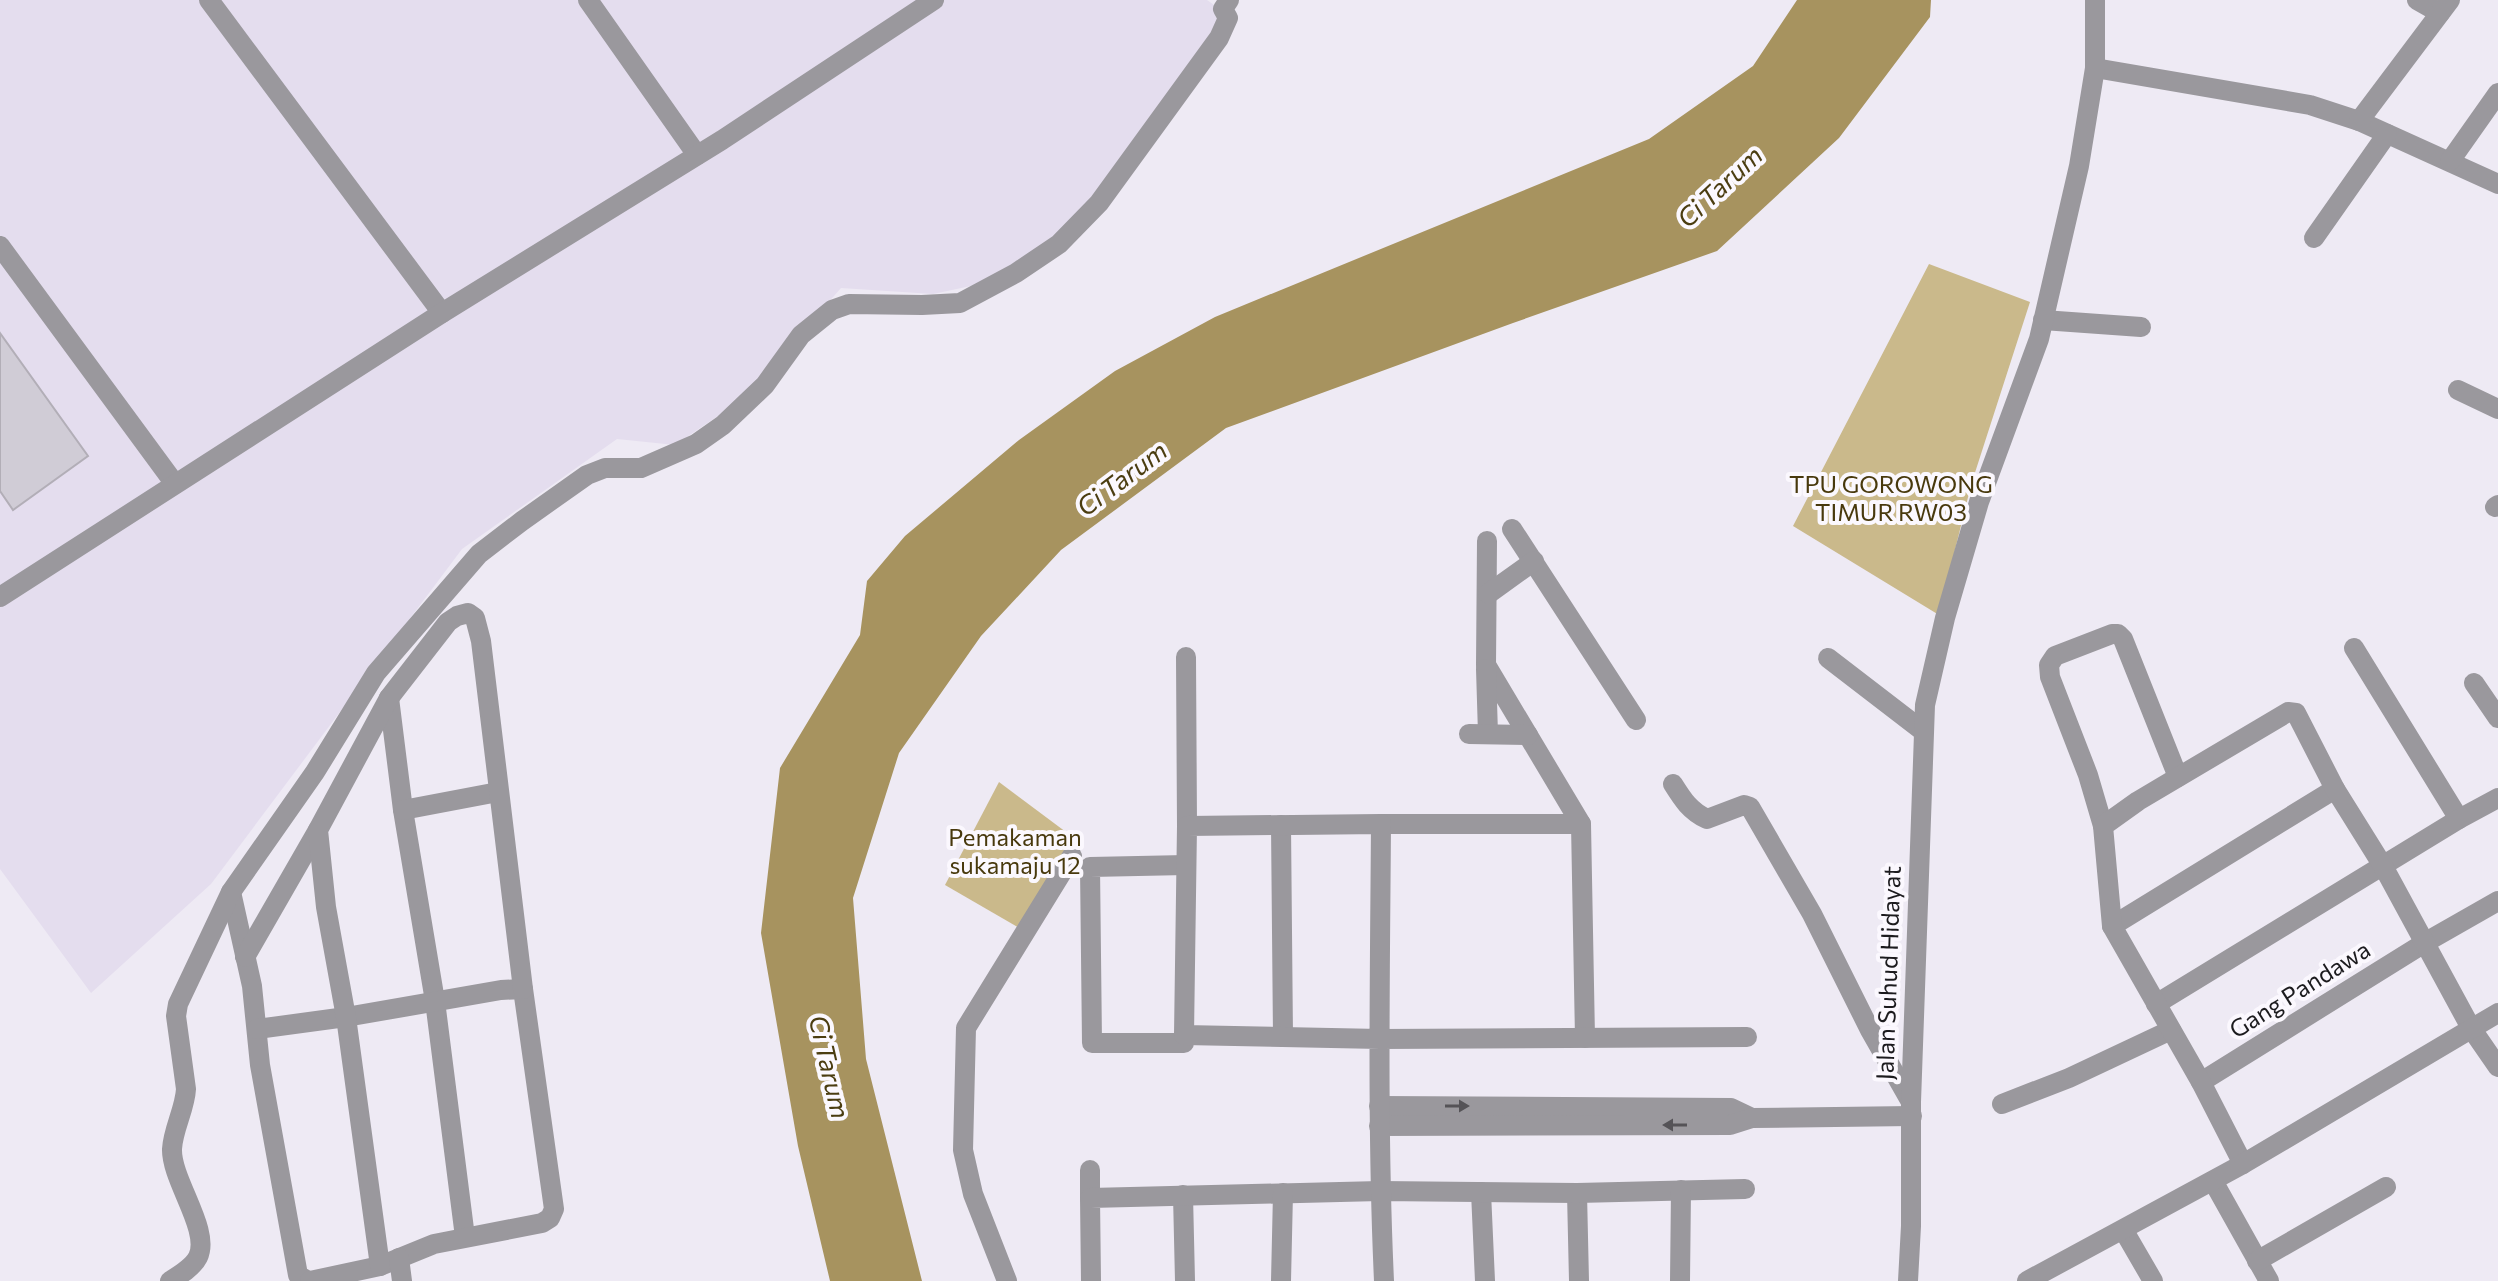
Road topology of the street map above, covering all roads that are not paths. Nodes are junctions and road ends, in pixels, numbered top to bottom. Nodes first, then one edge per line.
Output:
1 (209, 0) edge
2 (588, 0) edge
3 (934, 0) edge
4 (2095, 0) edge
5 (2417, 0) edge
6 (1220, 3) edge
7 (2445, 6) edge
8 (2095, 68) junction
9 (2498, 93) edge
10 (2490, 113) edge
11 (2359, 121) junction
12 (2387, 134) junction
13 (697, 155) junction
14 (2450, 161) junction
15 (2498, 184) edge
16 (2314, 238) dead end
17 (0, 246) edge
18 (442, 313) junction
19 (2043, 320) junction
20 (2141, 327) dead end
21 (2458, 390) dead end
22 (2498, 409) edge
23 (175, 484) junction
24 (1512, 529) dead end
25 (1487, 541) dead end
26 (1534, 561) junction
27 (1488, 594) junction
28 (0, 597) edge
29 (2354, 648) dead end
30 (1186, 657) dead end
31 (1828, 658) dead end
32 (1486, 665) junction
33 (2474, 683) dead end
34 (389, 698) junction
35 (2498, 718) edge
36 (1636, 720) dead end
37 (1923, 731) junction
38 (1528, 735) junction
39 (2178, 777) junction
40 (1673, 784) dead end
41 (2335, 789) junction
42 (498, 792) junction
43 (2498, 798) edge
44 (403, 810) junction
45 (2459, 819) junction
46 (1381, 824) junction
47 (1581, 824) junction
48 (1281, 825) junction
49 (1187, 826) junction
50 (2103, 826) junction
51 (318, 830) junction
52 (1072, 856) dead end
53 (1186, 865) junction
54 (2383, 866) junction
55 (231, 892) junction
56 (2498, 901) edge
57 (2112, 926) junction
58 (2426, 942) junction
59 (245, 957) junction
60 (523, 989) junction
61 (435, 1001) junction
62 (2156, 1004) junction
63 (2498, 1013) edge
64 (346, 1017) junction
65 (2471, 1028) junction
66 (257, 1029) junction
67 (2171, 1030) junction
68 (1184, 1035) junction
69 (1283, 1037) junction
70 (1747, 1037) dead end
71 (1585, 1038) junction
72 (1380, 1039) junction
73 (2498, 1067) edge
74 (2201, 1082) junction
75 (2002, 1104) dead end
76 (1912, 1109) junction
77 (1379, 1116) junction
78 (2243, 1164) junction
79 (1090, 1170) dead end
80 (2213, 1181) junction
81 (2386, 1187) dead end
82 (1745, 1189) dead end
83 (1681, 1190) junction
84 (1380, 1191) junction
85 (1481, 1192) junction
86 (1283, 1193) junction
87 (1577, 1193) junction
88 (1183, 1195) junction
89 (1090, 1198) junction
90 (2124, 1231) junction
91 (465, 1237) junction
92 (2257, 1261) junction
93 (390, 1262) junction
94 (170, 1281) edge
95 (309, 1281) edge
96 (402, 1281) edge
97 (1007, 1281) edge
98 (1091, 1281) edge
99 (1185, 1281) edge
100 (1281, 1281) edge
101 (1384, 1281) edge
102 (1485, 1281) edge
103 (1579, 1281) edge
104 (1680, 1281) edge
105 (1908, 1281) edge
106 (2027, 1281) edge
107 (2153, 1281) edge
108 (2269, 1281) edge

1 - 18 street
2 - 13 street
3 - 13 street
4 - 8 street, Jalan Suhud Hidayat
5 - 7 street
6 - 55 street
7 - 11 street
8 - 11 street
8 - 19 street, Jalan Suhud Hidayat
9 - 10 street
10 - 14 street
11 - 12 street
12 - 14 street
12 - 16 street
13 - 18 street
14 - 15 street
17 - 23 street
18 - 23 street
19 - 20 street
19 - 37 street, Jalan Suhud Hidayat
21 - 22 street
23 - 28 street
24 - 26 street
25 - 27 street
26 - 27 street
26 - 36 street
27 - 32 street
29 - 45 street
30 - 49 street
31 - 37 street
32 - 38 street
32 - 38 street
33 - 35 street
34 - 42 street
34 - 44 street
34 - 51 street
37 - 76 street, Jalan Suhud Hidayat
38 - 47 street
39 - 41 street
39 - 50 street
39 - 50 street
40 - 76 street
41 - 54 street
41 - 57 street
42 - 44 street
42 - 60 street
43 - 45 street
44 - 61 street
45 - 54 street
46 - 47 street
46 - 48 street
46 - 72 street
47 - 71 street
48 - 49 street
48 - 69 street
49 - 53 street
50 - 57 street
51 - 59 street
51 - 64 street
52 - 97 street
53 - 68 street
53 - 68 street
54 - 58 street
54 - 62 street
55 - 59 street
55 - 94 street
56 - 58 street, Gang Pandawa
57 - 62 street
58 - 65 street
58 - 74 street, Gang Pandawa
59 - 66 street
60 - 61 street
60 - 91 street
61 - 64 street
61 - 91 street
62 - 67 street
63 - 65 street
64 - 66 street
64 - 93 street
65 - 73 street
65 - 78 street
66 - 95 street
67 - 74 street
67 - 75 street
68 - 69 street
69 - 72 street
70 - 71 street
71 - 72 street
72 - 77 street
74 - 78 street
76 - 77 street
76 - 105 street, Jalan Suhud Hidayat
77 - 84 street
78 - 80 street
79 - 89 street
80 - 90 street
80 - 92 street
81 - 92 street
82 - 83 street
83 - 87 street
83 - 104 street
84 - 85 street
84 - 86 street
84 - 101 street
85 - 87 street
85 - 102 street
86 - 88 street
86 - 100 street
87 - 103 street
88 - 89 street
88 - 99 street
89 - 98 street
90 - 106 street
90 - 107 street
91 - 93 street
92 - 108 street
93 - 95 street
93 - 96 street

